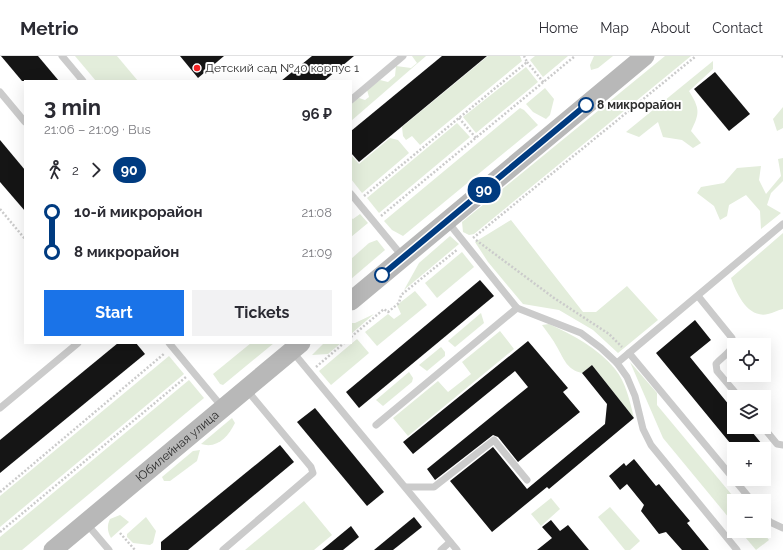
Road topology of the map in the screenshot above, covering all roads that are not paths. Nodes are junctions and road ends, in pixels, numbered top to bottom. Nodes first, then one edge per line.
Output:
1 (62, 56) edge
2 (403, 56) edge
3 (645, 56) edge
4 (82, 80) edge
5 (0, 92) edge
6 (352, 99) edge
7 (24, 121) edge
8 (352, 195) edge
9 (447, 221) junction
10 (783, 224) edge
11 (404, 257) junction
12 (698, 296) junction
13 (352, 300) edge
14 (517, 308) junction
15 (77, 344) edge
16 (170, 344) edge
17 (297, 347) edge
18 (629, 353) junction
19 (617, 363) junction
20 (246, 389) junction
21 (733, 390) edge
22 (0, 408) edge
23 (223, 408) junction
24 (376, 425) dead end
25 (769, 434) edge
26 (783, 445) edge
27 (527, 480) dead end
28 (406, 487) junction
29 (746, 494) edge
30 (86, 522) junction
31 (771, 522) edge
32 (783, 528) edge
33 (450, 542) junction
34 (53, 550) edge
35 (109, 550) edge
36 (223, 550) edge
37 (441, 550) edge
38 (457, 550) edge
39 (738, 550) edge

1 - 4 lane
2 - 6 lane
3 - 9 main road
5 - 7 lane
8 - 11 lane
9 - 11 main road
9 - 14 lane
10 - 12 lane
11 - 13 main road
12 - 18 lane
12 - 21 lane
14 - 19 lane
14 - 24 lane
15 - 22 lane
16 - 23 lane
17 - 20 main road, Юбилейная улица
17 - 28 lane
18 - 19 lane
18 - 29 lane
19 - 39 lane
20 - 23 main road, Юбилейная улица
20 - 36 lane
23 - 30 main road, Юбилейная улица
25 - 26 lane
27 - 28 lane
28 - 33 lane
30 - 34 main road, Юбилейная улица
30 - 35 lane
31 - 32 lane
33 - 37 lane
33 - 38 lane

